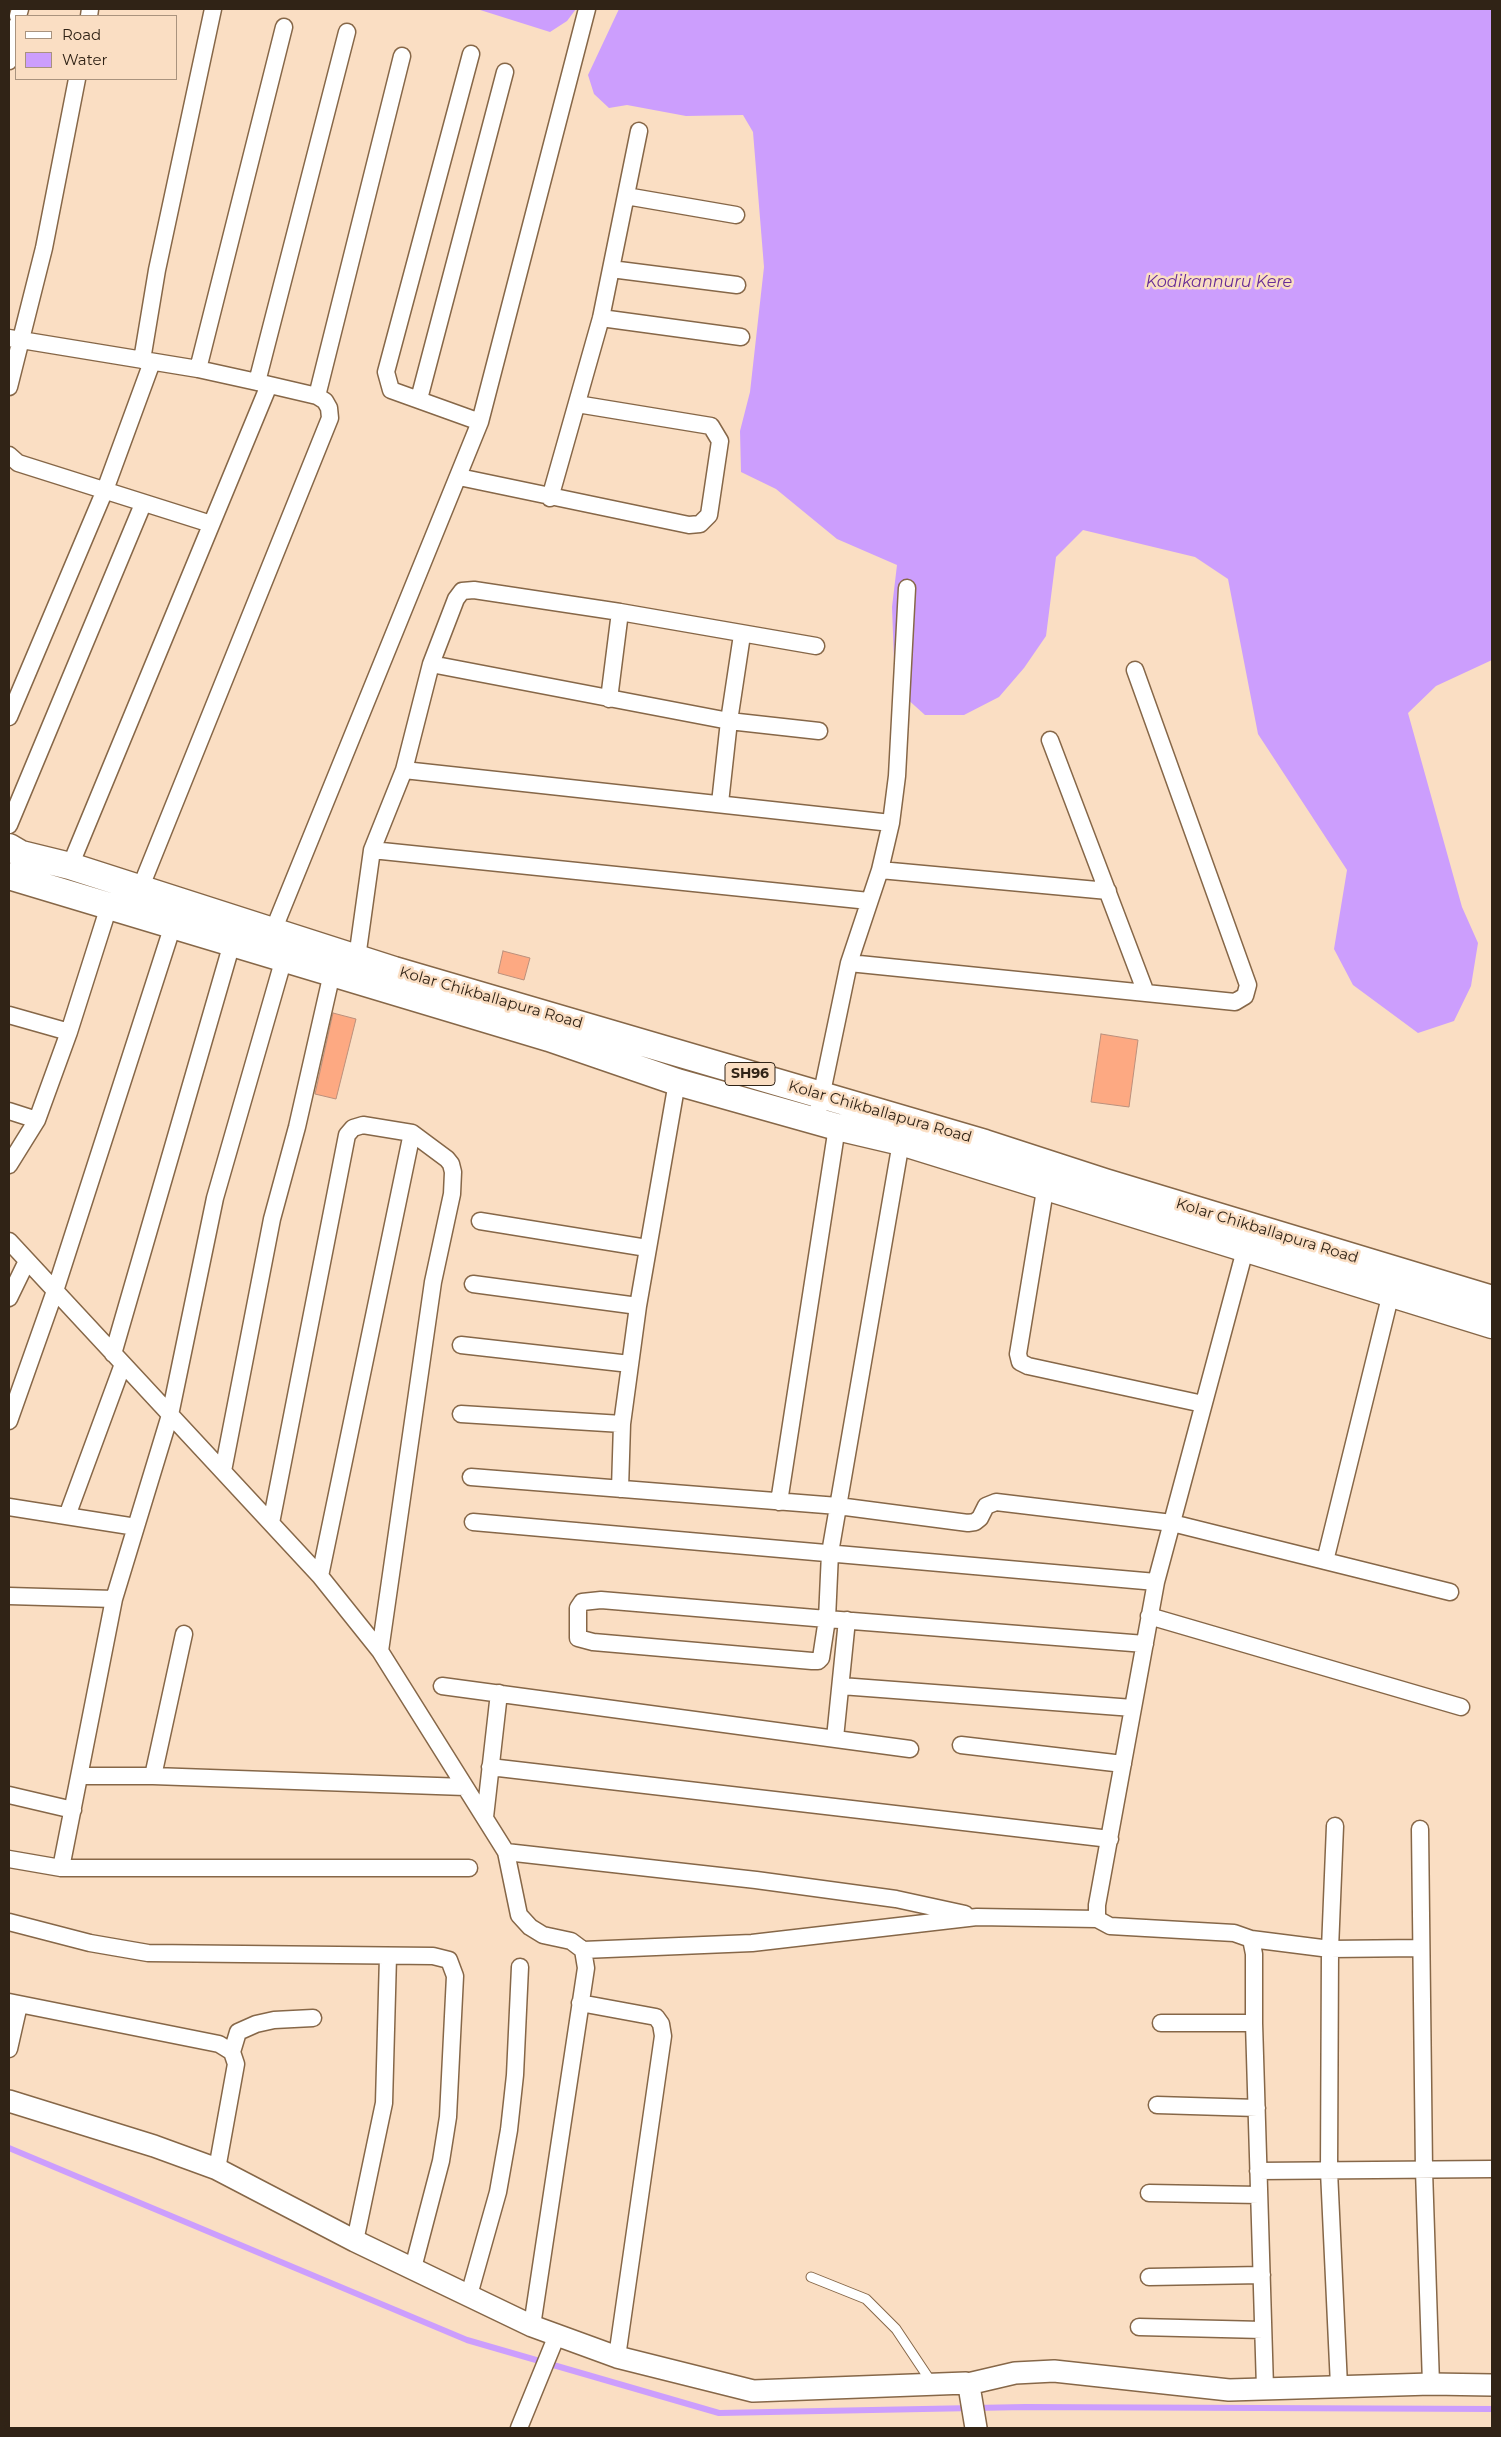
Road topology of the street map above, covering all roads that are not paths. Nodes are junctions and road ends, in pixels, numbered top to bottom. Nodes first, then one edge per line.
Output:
1 (213, 9) edge
2 (587, 9) edge
3 (284, 27) dead end
4 (15, 31) edge
5 (347, 32) dead end
6 (472, 54) dead end
7 (402, 56) dead end
8 (9, 61) edge
9 (505, 72) dead end
10 (77, 80) edge
11 (639, 131) dead end
12 (626, 196) junction
13 (736, 215) dead end
14 (612, 269) junction
15 (737, 285) dead end
16 (601, 318) junction
17 (741, 337) dead end
18 (15, 339) edge
19 (147, 361) junction
20 (198, 369) junction
21 (263, 383) junction
22 (9, 387) edge
23 (316, 396) junction
24 (419, 399) junction
25 (577, 404) junction
26 (480, 422) junction
27 (9, 455) edge
28 (459, 477) junction
29 (105, 490) junction
30 (550, 498) junction
31 (143, 504) junction
32 (210, 524) junction
33 (907, 588) dead end
34 (620, 612) junction
35 (742, 635) junction
36 (816, 646) dead end
37 (431, 664) junction
38 (1134, 670) dead end
39 (609, 699) junction
40 (9, 717) edge
41 (729, 721) junction
42 (819, 731) dead end
43 (1050, 740) dead end
44 (404, 770) junction
45 (720, 803) junction
46 (891, 823) junction
47 (9, 826) edge
48 (9, 847) edge
49 (372, 850) junction
50 (70, 866) junction
51 (880, 870) junction
52 (9, 876) edge
53 (140, 889) junction
54 (1108, 891) junction
55 (869, 901) junction
56 (109, 906) junction
57 (173, 926) junction
58 (282, 942) junction
59 (232, 943) junction
60 (357, 958) junction
61 (849, 963) junction
62 (332, 973) junction
63 (1146, 994) junction
64 (9, 1015) edge
65 (69, 1032) junction
66 (677, 1082) junction
67 (823, 1095) junction
68 (9, 1111) edge
69 (37, 1120) junction
70 (826, 1124) junction
71 (412, 1133) junction
72 (901, 1142) junction
73 (9, 1165) edge
74 (1048, 1175) junction
75 (480, 1221) dead end
76 (9, 1241) edge
77 (647, 1248) junction
78 (1245, 1250) junction
79 (27, 1261) junction
80 (473, 1284) dead end
81 (55, 1291) junction
82 (1391, 1294) junction
83 (9, 1298) edge
84 (1492, 1300) edge
85 (638, 1306) junction
86 (1492, 1325) edge
87 (461, 1345) dead end
88 (118, 1359) junction
89 (630, 1364) junction
90 (1203, 1404) junction
91 (461, 1414) dead end
92 (170, 1415) junction
93 (9, 1421) edge
94 (622, 1424) junction
95 (222, 1471) junction
96 (471, 1477) dead end
97 (620, 1489) junction
98 (779, 1502) junction
99 (838, 1506) junction
100 (9, 1507) edge
101 (67, 1516) junction
102 (473, 1522) dead end
103 (271, 1523) junction
104 (1172, 1523) junction
105 (136, 1526) junction
106 (830, 1554) junction
107 (1325, 1561) junction
108 (320, 1576) junction
109 (1156, 1582) junction
110 (1450, 1592) dead end
111 (9, 1596) edge
112 (114, 1599) junction
113 (1149, 1616) junction
114 (827, 1619) junction
115 (847, 1620) junction
116 (184, 1634) dead end
117 (1144, 1644) junction
118 (380, 1651) junction
119 (442, 1686) dead end
120 (841, 1686) junction
121 (499, 1693) junction
122 (1461, 1707) dead end
123 (1133, 1708) junction
124 (835, 1738) junction
125 (961, 1745) dead end
126 (910, 1749) dead end
127 (1123, 1764) junction
128 (490, 1767) junction
129 (80, 1776) junction
130 (153, 1776) junction
131 (465, 1787) junction
132 (9, 1795) edge
133 (73, 1810) junction
134 (485, 1817) junction
135 (1335, 1826) dead end
136 (1420, 1829) dead end
137 (1110, 1839) junction
138 (506, 1852) junction
139 (9, 1859) edge
140 (61, 1868) junction
141 (468, 1868) dead end
142 (977, 1917) junction
143 (1097, 1919) junction
144 (9, 1922) edge
145 (1251, 1939) junction
146 (1421, 1948) junction
147 (1330, 1949) junction
148 (583, 1950) junction
149 (388, 1956) junction
150 (520, 1967) dead end
151 (14, 2003) edge
152 (580, 2003) junction
153 (313, 2018) dead end
154 (1161, 2023) dead end
155 (1254, 2023) junction
156 (9, 2048) edge
157 (232, 2052) junction
158 (9, 2101) edge
159 (1157, 2105) dead end
160 (1257, 2108) junction
161 (217, 2169) junction
162 (1492, 2169) edge
163 (1424, 2170) junction
164 (1258, 2171) junction
165 (1328, 2171) junction
166 (1149, 2192) dead end
167 (1259, 2195) junction
168 (355, 2241) junction
169 (413, 2268) junction
170 (1262, 2275) junction
171 (811, 2277) dead end
172 (1149, 2277) dead end
173 (469, 2295) junction
174 (532, 2326) junction
175 (1140, 2327) dead end
176 (1264, 2330) junction
177 (554, 2343) junction
178 (618, 2357) junction
179 (1431, 2384) junction
180 (1492, 2384) edge
181 (934, 2385) junction
182 (1339, 2386) junction
183 (1265, 2388) junction
184 (969, 2391) junction
185 (519, 2428) edge
186 (976, 2428) edge

1 - 19 street
2 - 26 street
3 - 20 street
4 - 8 street
5 - 21 street
6 - 24 street
7 - 23 street
9 - 24 street
10 - 18 street
11 - 12 street
12 - 13 street
12 - 14 street
14 - 15 street
14 - 16 street
16 - 17 street
16 - 25 street
18 - 19 street
18 - 22 street
19 - 20 street
19 - 29 street
20 - 21 street
21 - 23 street
21 - 32 street
23 - 53 street
24 - 26 street
25 - 30 street
25 - 30 street
26 - 28 street
27 - 29 street
28 - 30 street
28 - 58 street
29 - 31 street
29 - 40 street
31 - 32 street
31 - 47 street
32 - 50 street
33 - 46 street
34 - 35 street
34 - 37 street
34 - 39 street
35 - 36 street
35 - 41 street
37 - 39 street
37 - 44 street
38 - 63 street
39 - 41 street
41 - 42 street
41 - 45 street
43 - 54 street
44 - 45 street
44 - 49 street
45 - 46 street
46 - 51 street
48 - 50 main road, Kolar Chikballapura Road / SH96
49 - 55 street
49 - 60 street
50 - 53 main road, Kolar Chikballapura Road / SH96
51 - 54 street
51 - 55 street
52 - 56 main road, Kolar Chikballapura Road / SH96
53 - 58 main road, Kolar Chikballapura Road / SH96
54 - 63 street
55 - 61 street
56 - 57 main road, Kolar Chikballapura Road / SH96
56 - 65 street
57 - 59 main road, Kolar Chikballapura Road / SH96
57 - 81 street
58 - 59 main road, Kolar Chikballapura Road / SH96
58 - 60 main road, Kolar Chikballapura Road / SH96
58 - 62 main road, Kolar Chikballapura Road / SH96
58 - 92 street
59 - 88 street
60 - 67 main road, Kolar Chikballapura Road / SH96
61 - 63 street
61 - 67 street
62 - 66 main road, Kolar Chikballapura Road / SH96
62 - 95 street
64 - 65 street
65 - 69 street
66 - 70 main road, Kolar Chikballapura Road / SH96
66 - 77 street
67 - 70 street
67 - 74 main road, Kolar Chikballapura Road / SH96
68 - 69 street
69 - 73 street
70 - 72 main road, Kolar Chikballapura Road / SH96
70 - 98 street
71 - 103 street
71 - 108 street
71 - 118 street
72 - 74 main road, Kolar Chikballapura Road / SH96
72 - 99 street
74 - 78 main road, Kolar Chikballapura Road / SH96
74 - 84 main road, Kolar Chikballapura Road / SH96
74 - 90 street
75 - 77 street
76 - 79 street
77 - 85 street
78 - 82 main road, Kolar Chikballapura Road / SH96
78 - 90 street
79 - 81 street
79 - 83 street
80 - 85 street
81 - 88 street
81 - 93 street
82 - 86 main road, Kolar Chikballapura Road / SH96
82 - 107 street
85 - 89 street
87 - 89 street
88 - 92 street
88 - 101 street
89 - 94 street
90 - 104 street
91 - 94 street
92 - 95 street
92 - 105 street
94 - 97 street
95 - 103 street
96 - 97 street
97 - 98 street
98 - 99 street
99 - 104 street
99 - 106 street
100 - 101 street
101 - 105 street
102 - 106 street
103 - 108 street
104 - 107 street
104 - 109 street
105 - 112 street
106 - 109 street
106 - 114 street
107 - 110 street
108 - 118 street
109 - 113 street
111 - 112 street
112 - 129 street
113 - 117 street
113 - 122 street
114 - 114 street
114 - 115 street
115 - 117 street
115 - 120 street
116 - 130 street
117 - 123 street
118 - 131 street
119 - 121 street
120 - 123 street
120 - 124 street
121 - 124 street
121 - 128 street
123 - 127 street
124 - 126 street
125 - 127 street
127 - 137 street
128 - 134 street
128 - 137 street
129 - 130 street
129 - 133 street
130 - 131 street
131 - 134 street
132 - 133 street
133 - 140 street
134 - 138 street
135 - 147 street
136 - 146 street
137 - 143 street
138 - 142 street
138 - 148 street
139 - 140 street
140 - 141 street
142 - 143 street
142 - 148 street
143 - 145 street
144 - 149 street
145 - 147 street
145 - 155 street
146 - 147 street
146 - 163 street
147 - 165 street
148 - 152 street
149 - 168 street
149 - 169 street
150 - 173 street
151 - 156 street
151 - 157 street
152 - 174 street
152 - 178 street
153 - 157 street
154 - 155 street
155 - 160 street
157 - 161 street
158 - 161 street
159 - 160 street
160 - 164 street
161 - 168 street
162 - 163 street
163 - 165 street
163 - 179 street
164 - 165 street
164 - 167 street
165 - 182 street
166 - 167 street
167 - 170 street
168 - 169 street
169 - 173 street
170 - 172 street
170 - 176 street
171 - 181 lane
173 - 174 street
174 - 177 street
175 - 176 street
176 - 183 street
177 - 178 street
177 - 185 street
178 - 181 street
179 - 180 street
179 - 182 street
181 - 184 street
182 - 183 street
183 - 184 street
184 - 186 street

